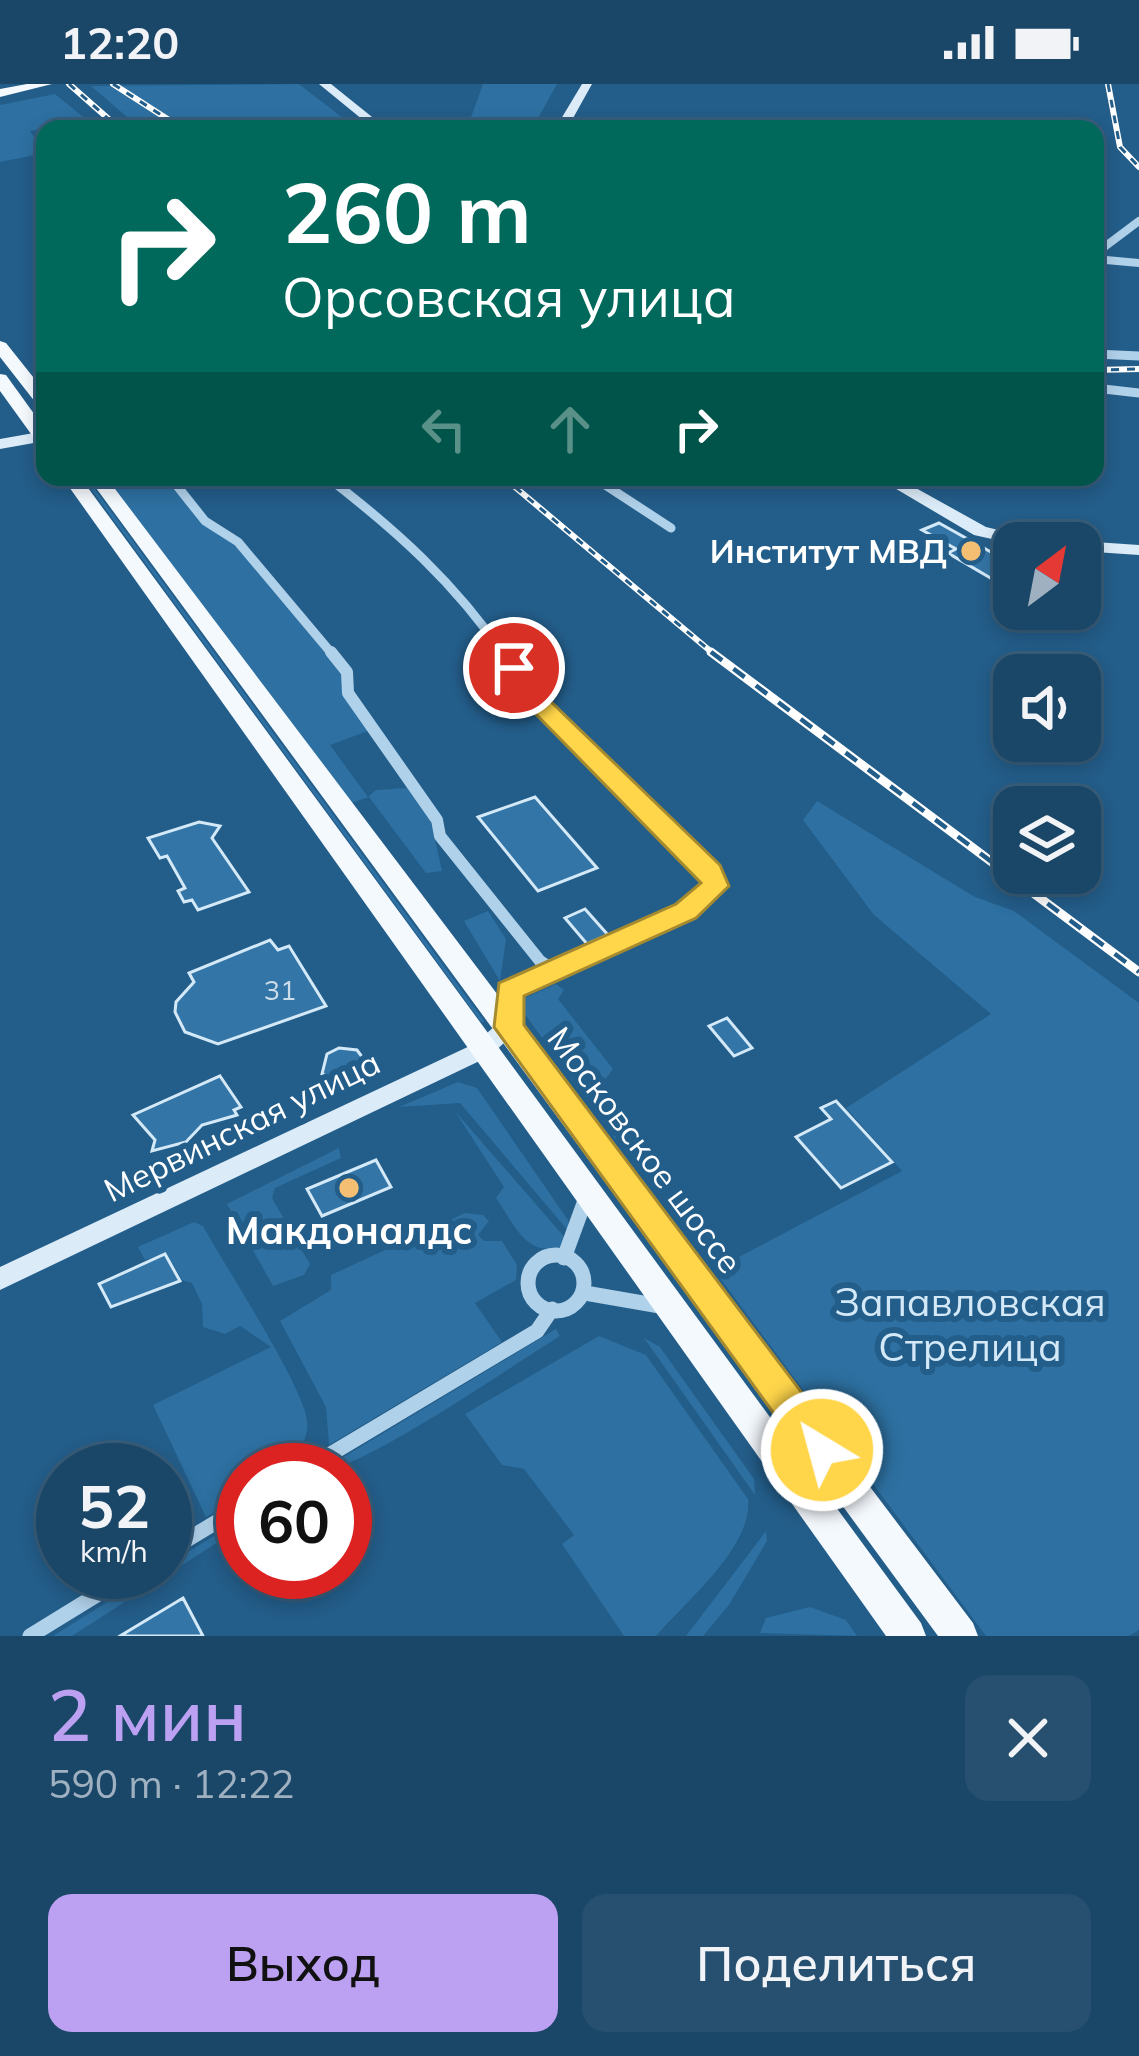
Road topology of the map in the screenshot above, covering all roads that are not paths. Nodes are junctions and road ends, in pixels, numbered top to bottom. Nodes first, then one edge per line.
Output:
1 (324, 84) edge
2 (587, 84) edge
3 (36, 85) edge
4 (0, 91) edge
5 (370, 120) edge
6 (566, 120) edge
7 (1139, 221) edge
8 (1104, 249) edge
9 (1104, 257) edge
10 (1139, 263) edge
11 (0, 346) edge
12 (1104, 354) edge
13 (1139, 356) edge
14 (0, 379) edge
15 (1104, 389) edge
16 (36, 392) edge
17 (1139, 393) edge
18 (36, 427) edge
19 (36, 439) edge
20 (0, 444) edge
21 (77, 486) edge
22 (105, 486) edge
23 (177, 486) edge
24 (339, 486) edge
25 (606, 486) edge
26 (900, 486) edge
27 (671, 529) dead end
28 (993, 534) edge
29 (1101, 547) edge
30 (1139, 550) edge
31 (555, 971) junction
32 (509, 1027) junction
33 (482, 1050) junction
34 (587, 1194) junction
35 (564, 1258) junction
36 (0, 1279) edge
37 (585, 1293) junction
38 (670, 1308) junction
39 (552, 1309) junction
40 (349, 1443) edge
41 (90, 1599) edge
42 (30, 1636) edge
43 (908, 1636) edge
44 (960, 1636) edge

1 - 5 street
2 - 6 street
3 - 4 main road
7 - 8 street
9 - 10 street
11 - 16 main road
12 - 13 street
14 - 18 main road
15 - 17 street
19 - 20 street
21 - 33 main road
22 - 32 main road, Московское шоссе
23 - 31 street
24 - 31 street
25 - 27 street
26 - 28 street
29 - 30 street
31 - 32 street
32 - 33 street, Мервинская улица
32 - 44 main road, Московское шоссе
33 - 34 main road
33 - 36 street, Мервинская улица
34 - 35 street
34 - 38 main road
35 - 37 street
35 - 39 street
37 - 38 street
37 - 39 street
38 - 43 main road
39 - 40 street
41 - 42 street

